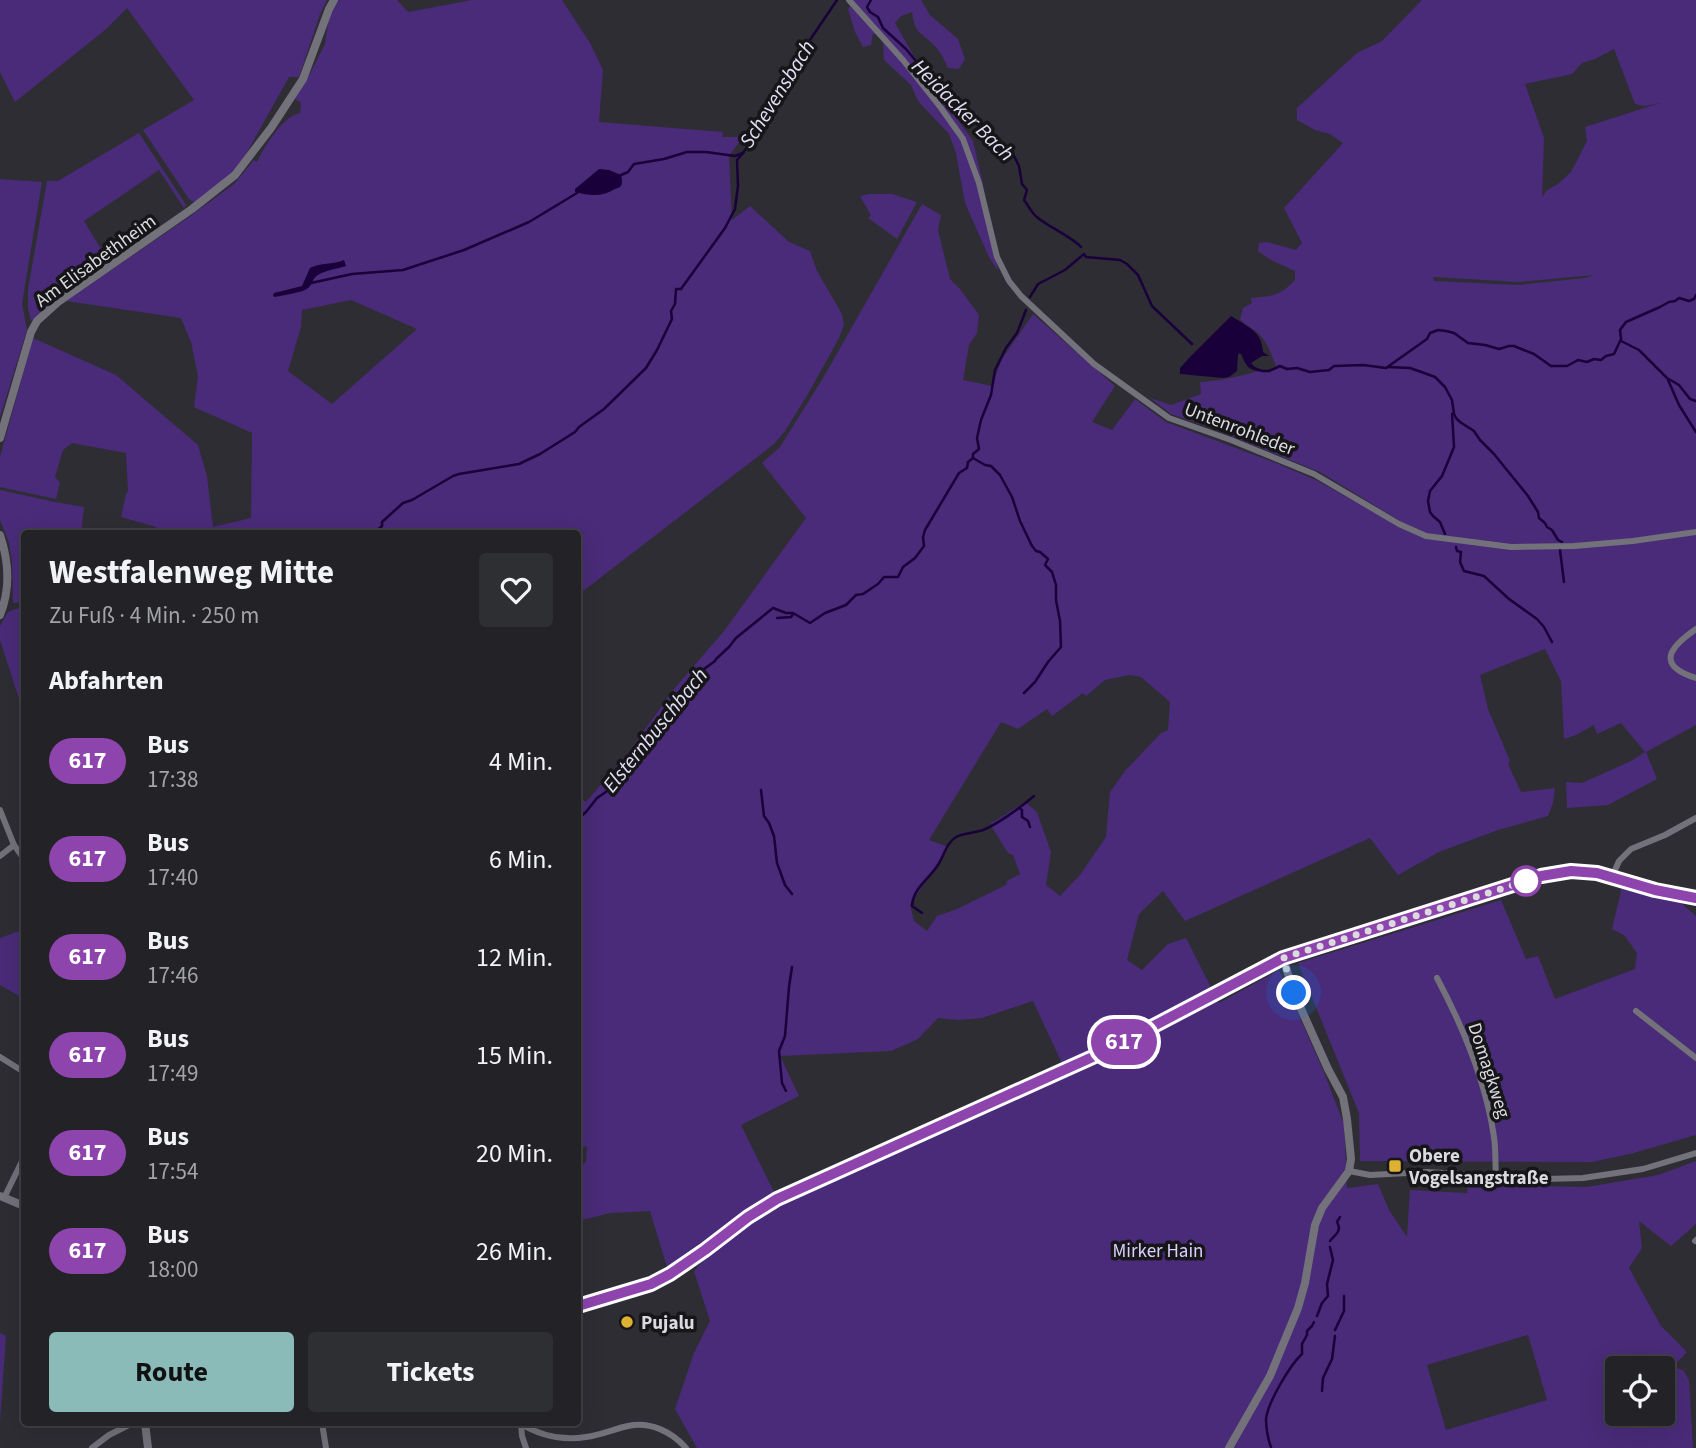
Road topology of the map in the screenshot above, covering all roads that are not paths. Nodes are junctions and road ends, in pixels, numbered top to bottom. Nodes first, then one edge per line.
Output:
1 (334, 0) edge
2 (849, 0) edge
3 (0, 438) edge
4 (1696, 533) edge
5 (0, 535) edge
6 (0, 615) edge
7 (1696, 629) edge
8 (1696, 678) edge
9 (0, 810) edge
10 (1696, 818) edge
11 (14, 845) junction
12 (21, 855) edge
13 (0, 856) edge
14 (1612, 877) junction
15 (1696, 898) edge
16 (1283, 958) junction
17 (1437, 978) dead end
18 (1636, 1011) dead end
19 (0, 1057) edge
20 (1696, 1058) edge
21 (21, 1070) edge
22 (1696, 1153) edge
23 (21, 1162) edge
24 (1349, 1171) junction
25 (1496, 1176) junction
26 (2, 1197) edge
27 (21, 1205) edge
28 (581, 1305) edge
29 (127, 1426) edge
30 (145, 1426) edge
31 (322, 1426) edge
32 (520, 1426) edge
33 (527, 1426) edge
34 (92, 1448) edge
35 (148, 1448) edge
36 (326, 1448) edge
37 (526, 1448) edge
38 (686, 1448) edge
39 (1229, 1448) edge

1 - 3 street, Am Elisabethheim
2 - 4 street, Untenrohleder
5 - 6 street
7 - 8 street
9 - 11 street
10 - 14 street
11 - 12 street
11 - 13 street
14 - 15 street
14 - 16 street
16 - 24 street
16 - 28 street
17 - 25 street, Domagkweg
18 - 20 street
19 - 21 street
22 - 25 street
23 - 26 street
24 - 25 street
24 - 39 street
26 - 27 street
29 - 34 street
30 - 35 street
31 - 36 street
32 - 37 street
33 - 38 street

